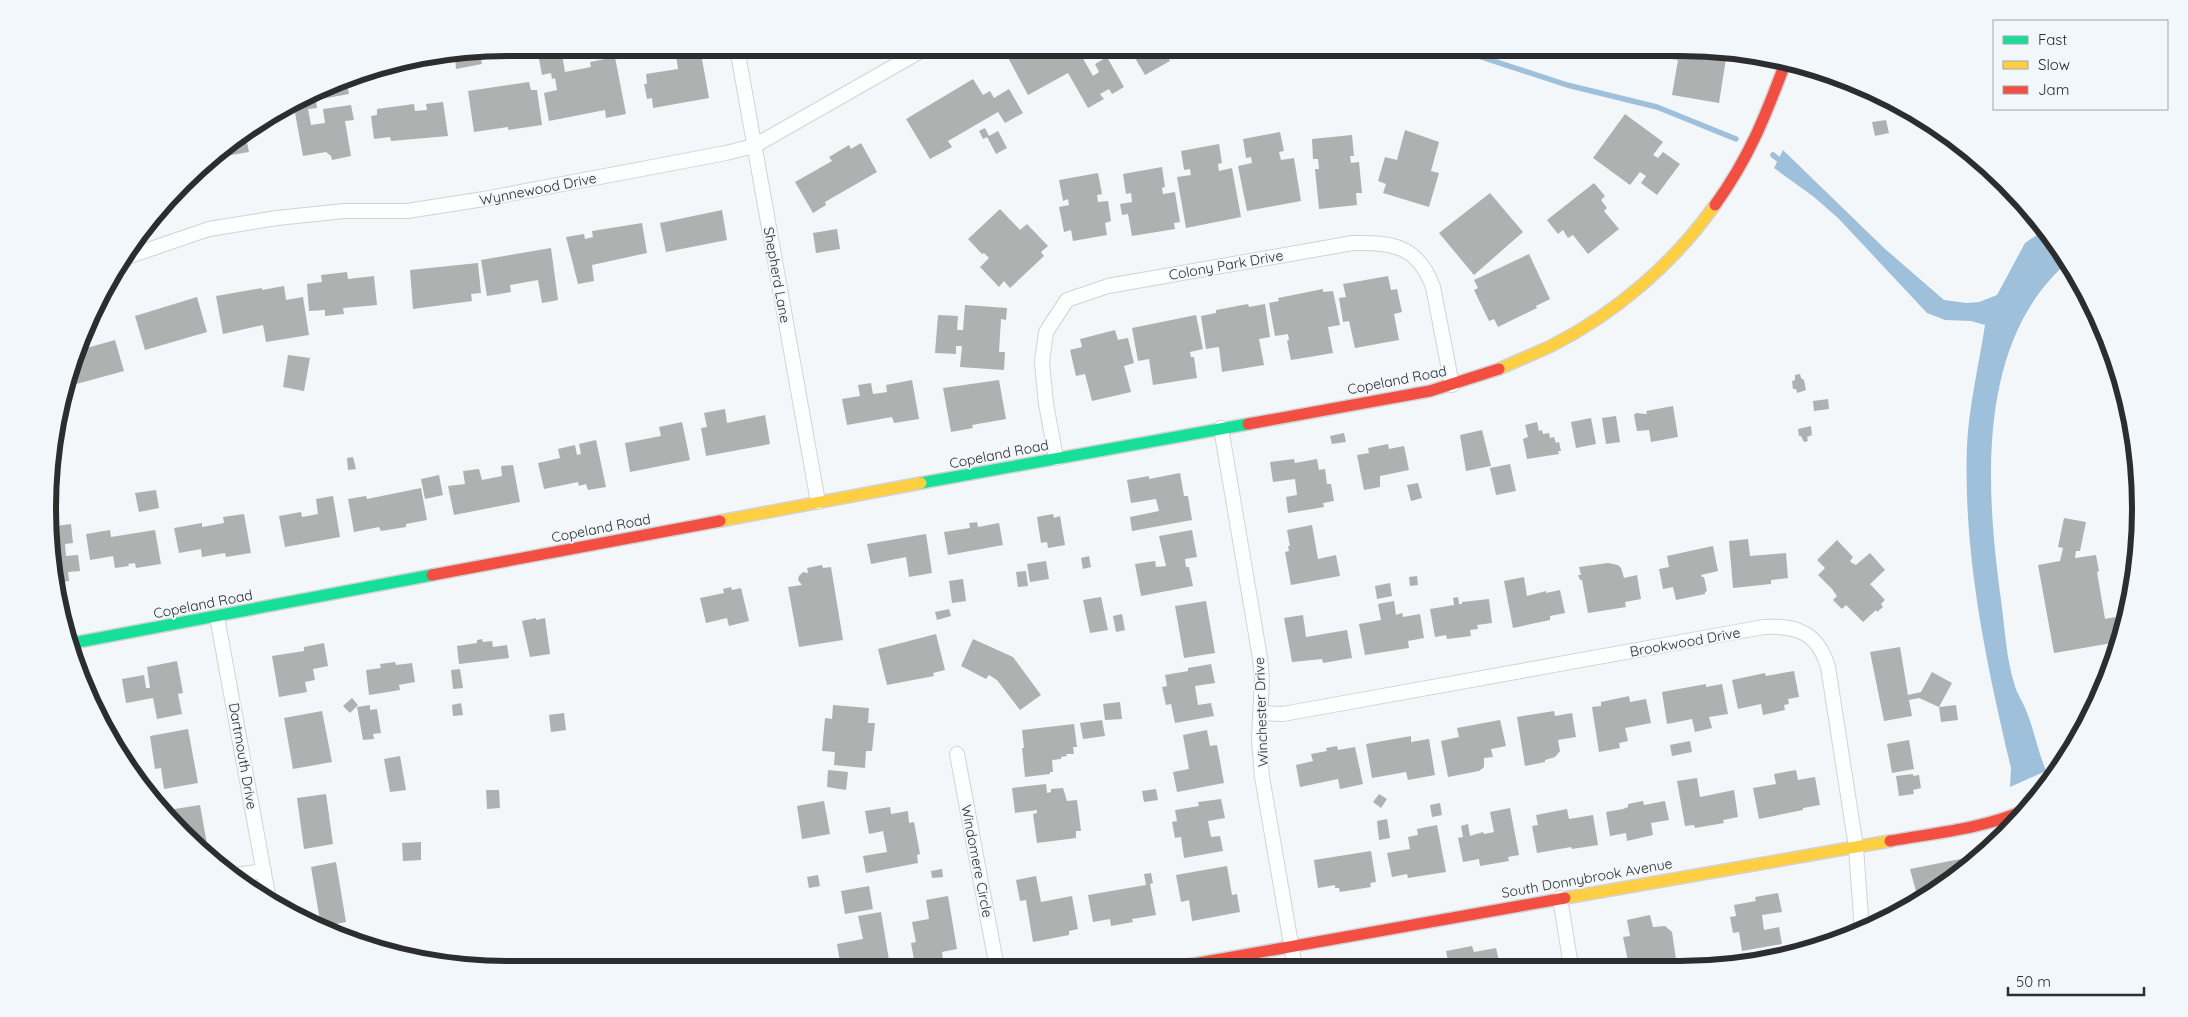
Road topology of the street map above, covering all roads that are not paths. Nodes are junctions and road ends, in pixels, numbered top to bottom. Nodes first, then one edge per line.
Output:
1 (738, 56) edge
2 (912, 56) edge
3 (1783, 69) edge
4 (754, 146) junction
5 (134, 255) edge
6 (1452, 385) junction
7 (1221, 428) junction
8 (1056, 458) junction
9 (818, 502) junction
10 (217, 617) junction
11 (77, 642) edge
12 (1260, 712) junction
13 (957, 754) dead end
14 (2012, 815) edge
15 (1856, 846) junction
16 (264, 871) junction
17 (242, 874) edge
18 (268, 891) edge
19 (1560, 898) junction
20 (1861, 922) edge
21 (1291, 946) junction
22 (996, 961) edge
23 (1209, 961) edge
24 (1294, 961) edge
25 (1570, 961) edge

1 - 4 street, Shepherd Lane
2 - 4 street, Wynnewood Drive
3 - 6 street, Copeland Road
4 - 5 street, Wynnewood Drive
4 - 9 street, Shepherd Lane
6 - 7 street, Copeland Road
6 - 8 street, Colony Park Drive
7 - 8 street, Copeland Road
7 - 12 street, Winchester Drive
8 - 9 street, Copeland Road
9 - 10 street, Copeland Road
10 - 11 street, Copeland Road
10 - 16 street, Dartmouth Drive
12 - 15 street, Brookwood Drive
12 - 21 street, Winchester Drive
13 - 22 street, Windomere Circle
14 - 15 street, South Donnybrook Avenue
15 - 19 street, South Donnybrook Avenue
15 - 20 street, Brookwood Drive
16 - 17 street
16 - 18 street, Dartmouth Drive
19 - 21 street, South Donnybrook Avenue
19 - 25 street
21 - 23 street, South Donnybrook Avenue
21 - 24 street, Winchester Drive

